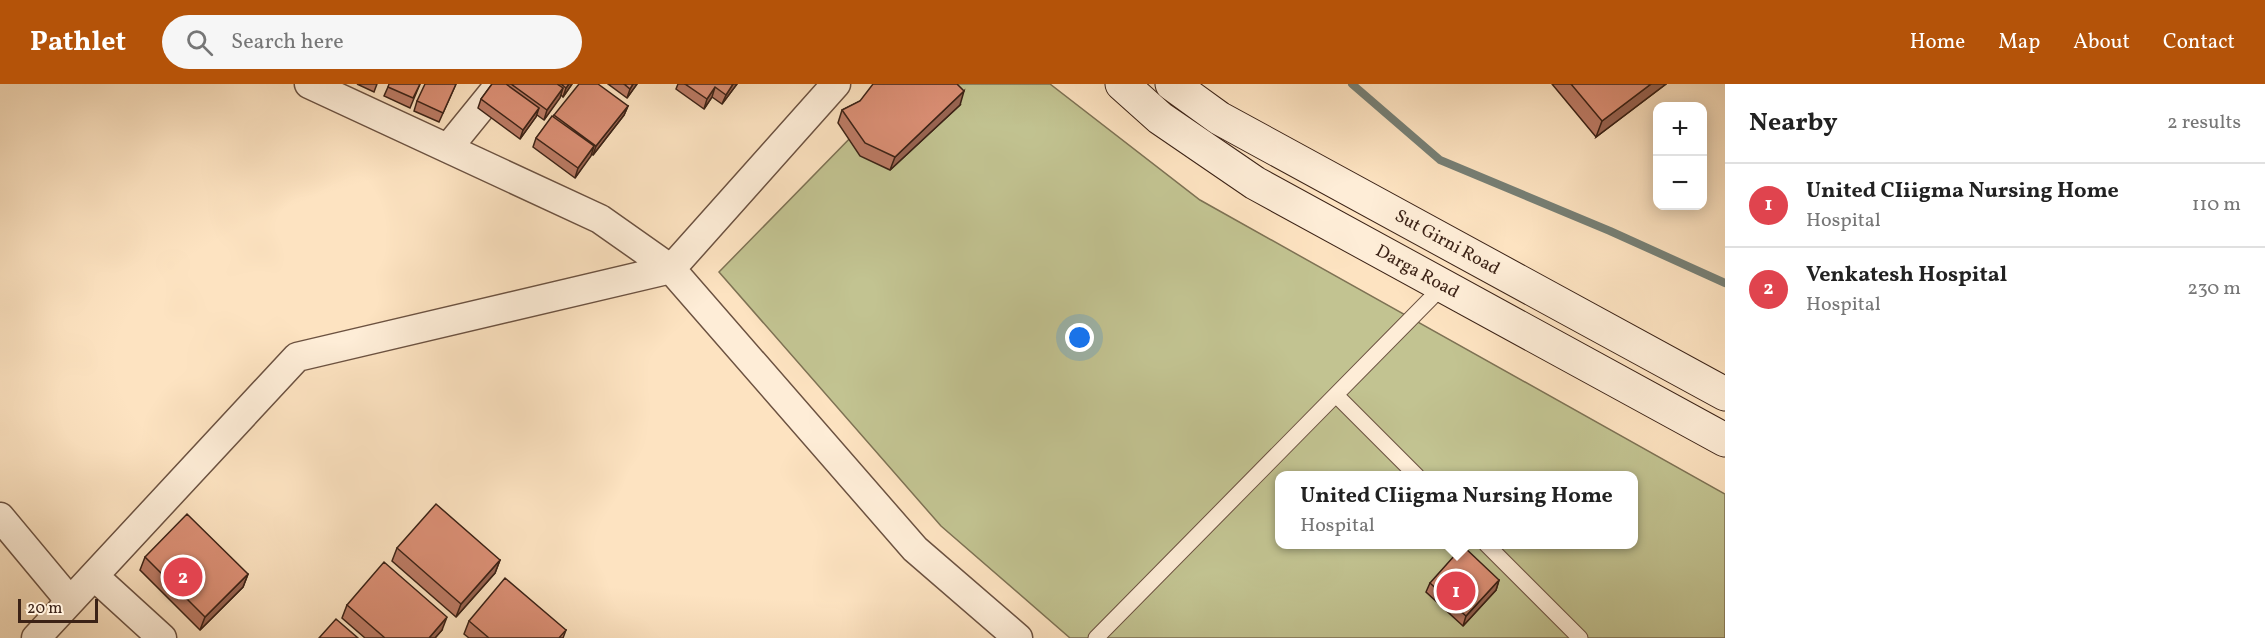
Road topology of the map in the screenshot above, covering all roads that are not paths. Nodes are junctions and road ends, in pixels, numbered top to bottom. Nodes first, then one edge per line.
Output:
1 (309, 84) edge
2 (500, 84) edge
3 (1122, 84) edge
4 (1172, 84) edge
5 (820, 90) edge
6 (448, 148) junction
7 (671, 269) junction
8 (1443, 286) junction
9 (1336, 394) junction
10 (1725, 394) edge
11 (1725, 440) edge
12 (1412, 471) edge
13 (0, 517) edge
14 (1491, 549) edge
15 (94, 576) junction
16 (70, 601) junction
17 (36, 638) edge
18 (162, 638) edge
19 (1018, 638) edge
20 (1096, 638) edge
21 (1580, 638) edge

1 - 6 street
2 - 6 street
3 - 8 main road, Darga Road
4 - 10 main road, Sut Girni Road
5 - 7 street
6 - 7 street
7 - 15 street
7 - 19 street
8 - 9 lane
8 - 11 main road, Darga Road
9 - 12 lane
9 - 20 lane
13 - 16 street
14 - 21 lane
15 - 16 street
15 - 18 street
16 - 17 street

